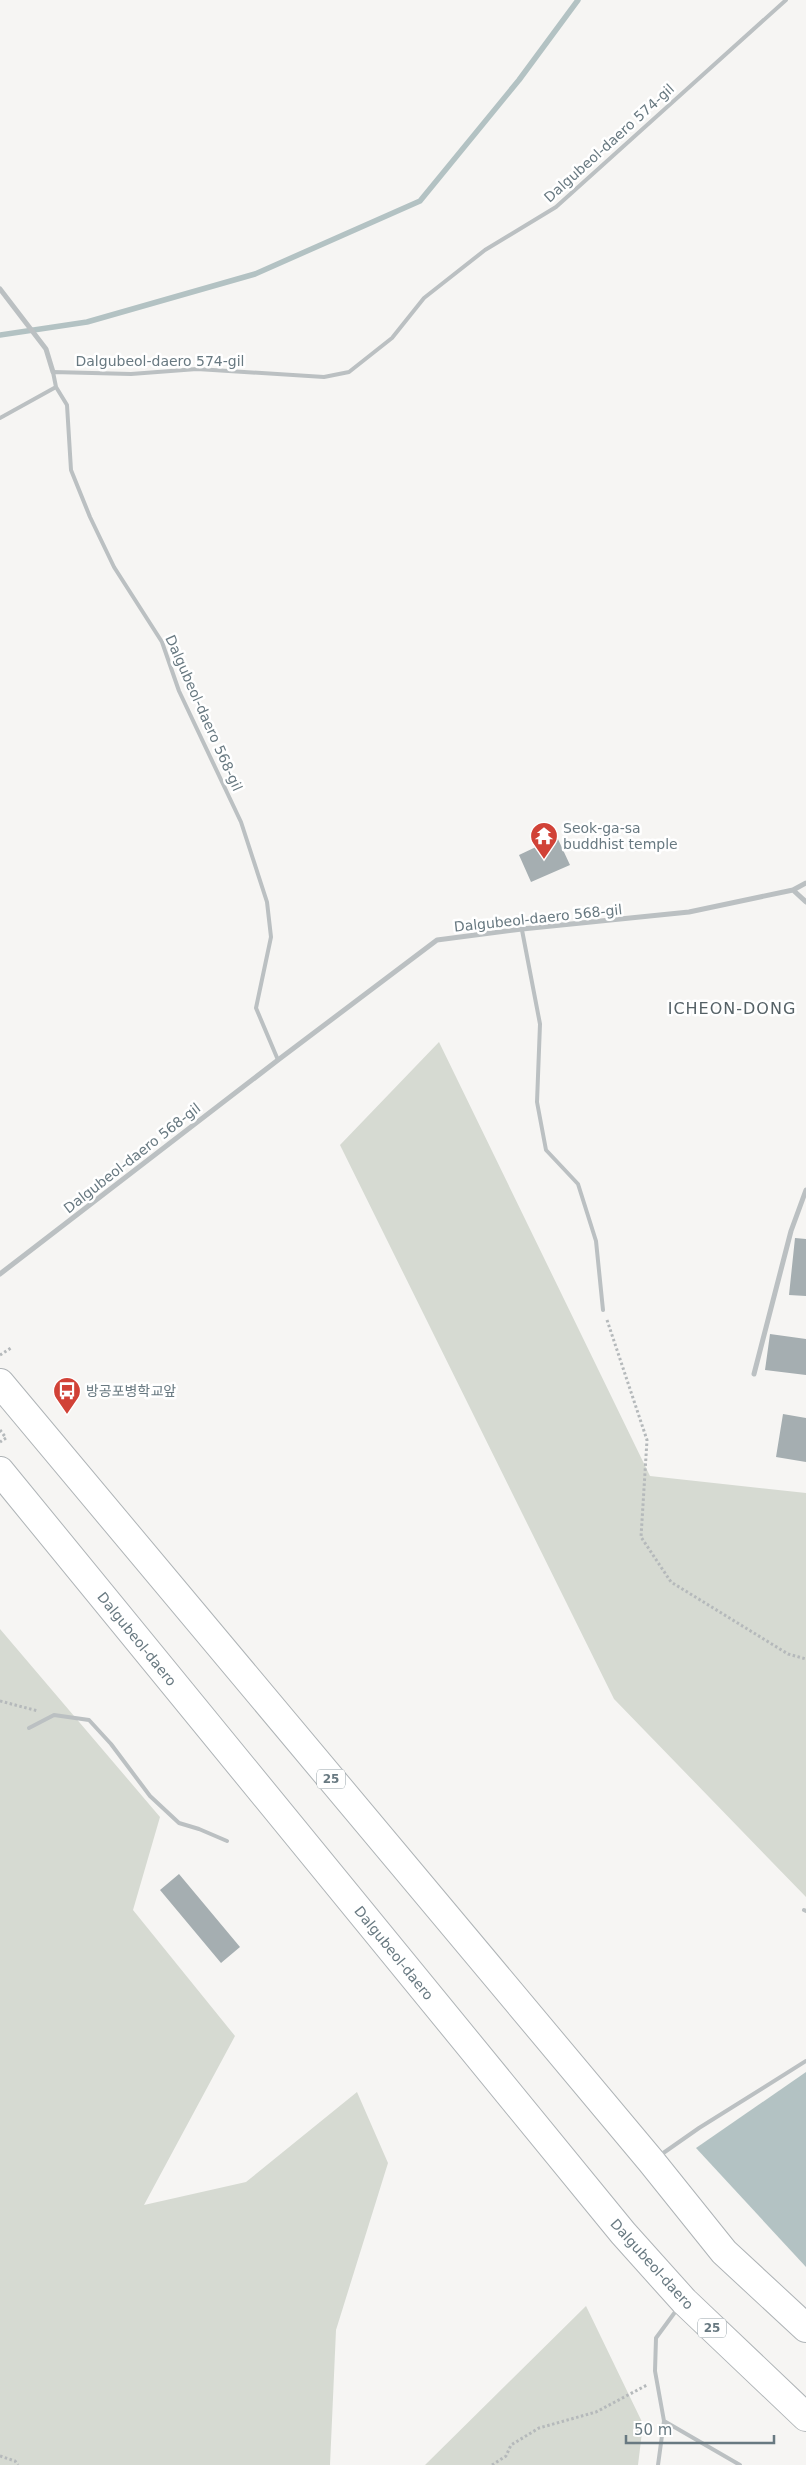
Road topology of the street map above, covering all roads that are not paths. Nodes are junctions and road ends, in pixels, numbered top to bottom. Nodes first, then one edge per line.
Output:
1 (786, 0) edge
2 (0, 289) edge
3 (53, 372) junction
4 (56, 387) junction
5 (0, 418) edge
6 (806, 884) edge
7 (793, 890) junction
8 (806, 902) edge
9 (522, 930) junction
10 (278, 1060) junction
11 (806, 1190) edge
12 (0, 1274) edge
13 (604, 1310) road end
14 (754, 1374) dead end
15 (0, 1383) edge
16 (0, 1471) edge
17 (29, 1728) dead end
18 (227, 1841) dead end
19 (806, 2061) edge
20 (657, 2169) junction
21 (684, 2300) junction
22 (806, 2328) edge
23 (806, 2417) edge
24 (664, 2422) junction
25 (658, 2465) edge
26 (740, 2465) edge

1 - 3 lane, Dalgubeol-daero 574-gil
2 - 3 street
3 - 4 lane
4 - 5 lane
4 - 10 lane, Dalgubeol-daero 568-gil
6 - 7 street, Dalgubeol-daero 568-gil
7 - 8 street
7 - 9 street, Dalgubeol-daero 568-gil
9 - 10 street, Dalgubeol-daero 568-gil
9 - 13 lane
10 - 12 street, Dalgubeol-daero 568-gil
11 - 14 street
15 - 20 main road, 25
16 - 21 main road, Dalgubeol-daero / 25
17 - 18 lane
19 - 20 lane
20 - 22 main road, 25
21 - 23 main road, Dalgubeol-daero / 25
21 - 24 lane
24 - 25 lane
24 - 26 lane

